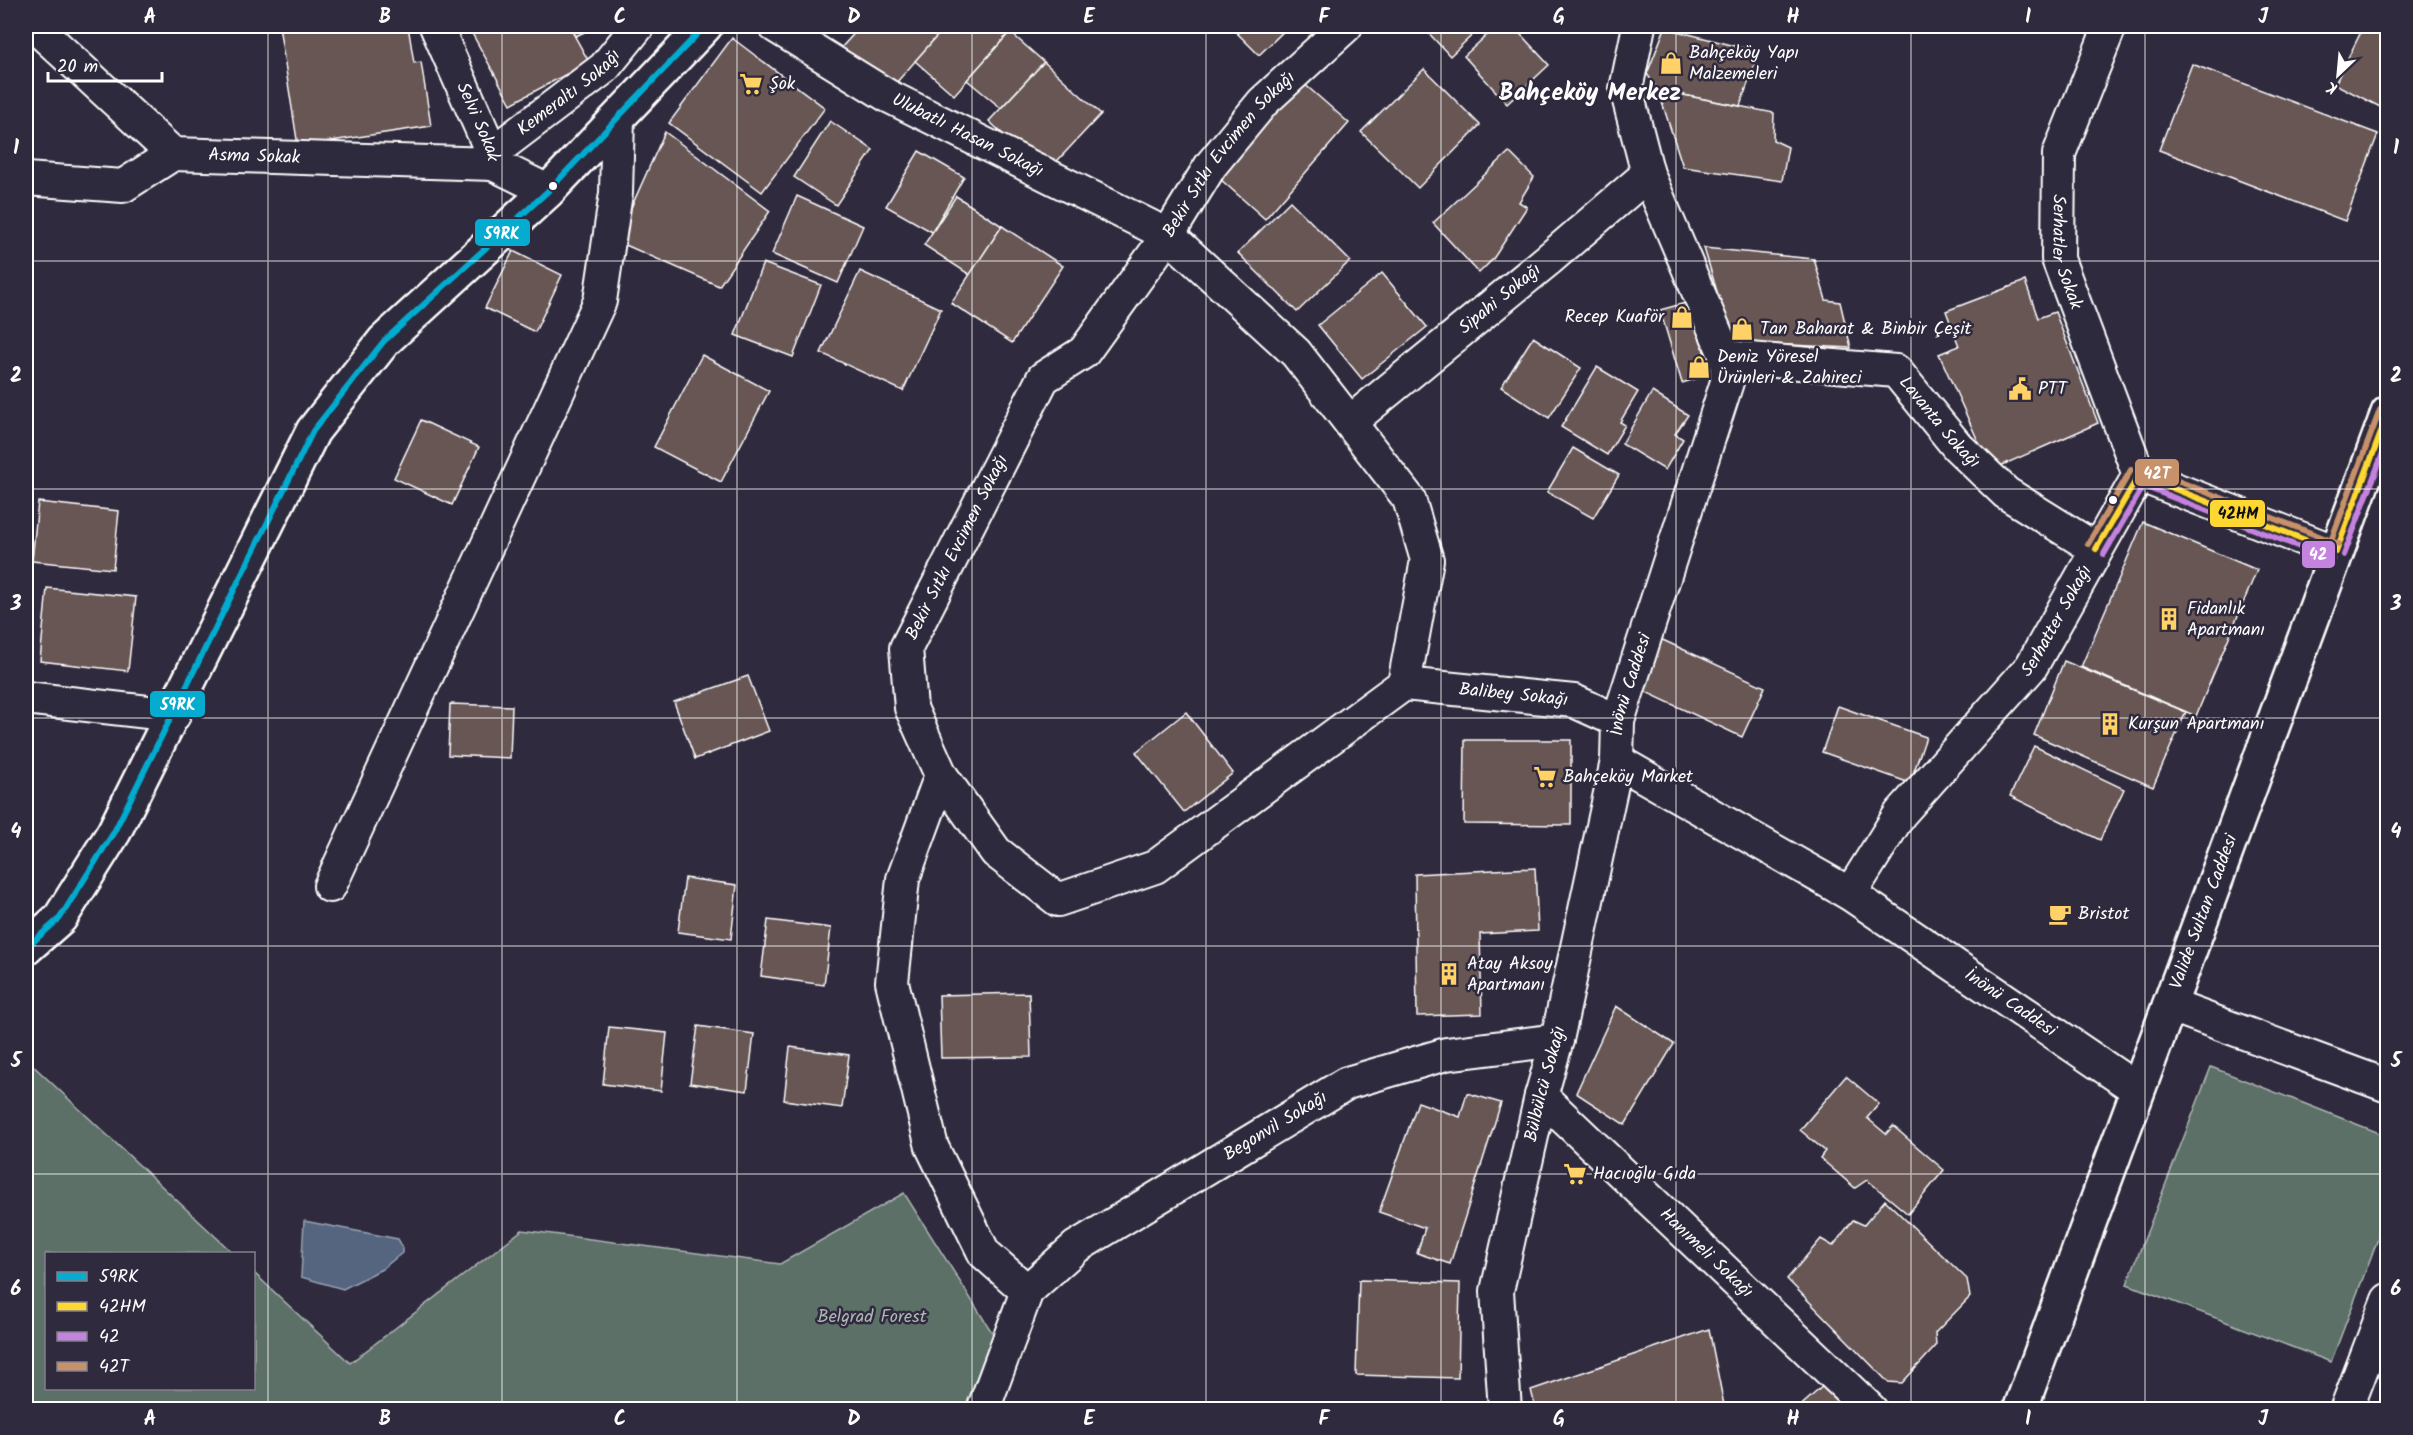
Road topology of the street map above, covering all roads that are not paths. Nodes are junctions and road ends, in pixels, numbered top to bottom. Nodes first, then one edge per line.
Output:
1 (39, 26) edge
2 (435, 26) edge
3 (638, 26) edge
4 (705, 26) edge
5 (775, 26) edge
6 (1346, 26) edge
7 (1638, 26) edge
8 (2110, 26) edge
9 (618, 118) junction
10 (172, 154) junction
11 (492, 159) junction
12 (1648, 174) junction
13 (26, 179) edge
14 (548, 191) junction
15 (1168, 235) junction
16 (1726, 357) junction
17 (2388, 413) edge
18 (1350, 422) junction
19 (2139, 475) junction
20 (2096, 549) junction
21 (2336, 552) junction
22 (1404, 684) junction
23 (26, 698) edge
24 (174, 715) junction
25 (1618, 721) junction
26 (1617, 761) junction
27 (941, 775) junction
28 (330, 886) dead end
29 (1850, 894) junction
30 (26, 948) edge
31 (2169, 1005) junction
32 (1557, 1040) junction
33 (2388, 1086) edge
34 (2138, 1090) junction
35 (1540, 1096) junction
36 (1027, 1291) junction
37 (2388, 1300) edge
38 (983, 1410) edge
39 (1505, 1410) edge
40 (1871, 1410) edge
41 (2020, 1410) edge
42 (2346, 1410) edge

1 - 10 street
2 - 11 street, Selvi Sokak
3 - 11 street, Kemeraltı Sokağı
4 - 9 main road
5 - 15 street, Ulubatlı Hasan Sokağı
6 - 15 street, Bekir Sıtkı Evcimen Sokağı
7 - 12 street, İnönü Caddesi
8 - 19 street, Serhatler Sokak
9 - 14 main road
9 - 28 street
10 - 11 street, Asma Sokak
10 - 13 street
11 - 14 street, Selvi Sokak
12 - 16 street, İnönü Caddesi
12 - 18 street, Sipahi Sokağı
14 - 24 main road
15 - 18 street, Ulubatlı Hasan Sokağı
15 - 27 street, Bekir Sıtkı Evcimen Sokağı
16 - 20 street, Lavanta Sokağı
16 - 25 street, İnönü Caddesi
17 - 21 main road, Valide Sultan Caddesi
18 - 22 street, Ulubatlı Hasan Sokağı
19 - 20 street, Serhatter Sokağı
19 - 21 street
20 - 29 street, Serhatter Sokağı
21 - 31 main road, Valide Sultan Caddesi
22 - 25 street, Balibey Sokağı
22 - 27 street, Bekir Sıtkı Evcimen Sokağı
23 - 24 street
24 - 30 main road
25 - 26 street, İnönü Caddesi
26 - 29 street, İnönü Caddesi
26 - 32 street, Bülbülcü Sokağı
27 - 36 street
29 - 34 street, İnönü Caddesi
31 - 33 street
31 - 34 main road, Valide Sultan Caddesi
32 - 35 street, Bülbülcü Sokağı
32 - 36 street, Begonvil Sokağı
34 - 41 main road, Valide Sultan Caddesi
35 - 39 street, Bülbülcü Sokağı
35 - 40 street, Hanımeli Sokağı
36 - 38 street
37 - 42 street

